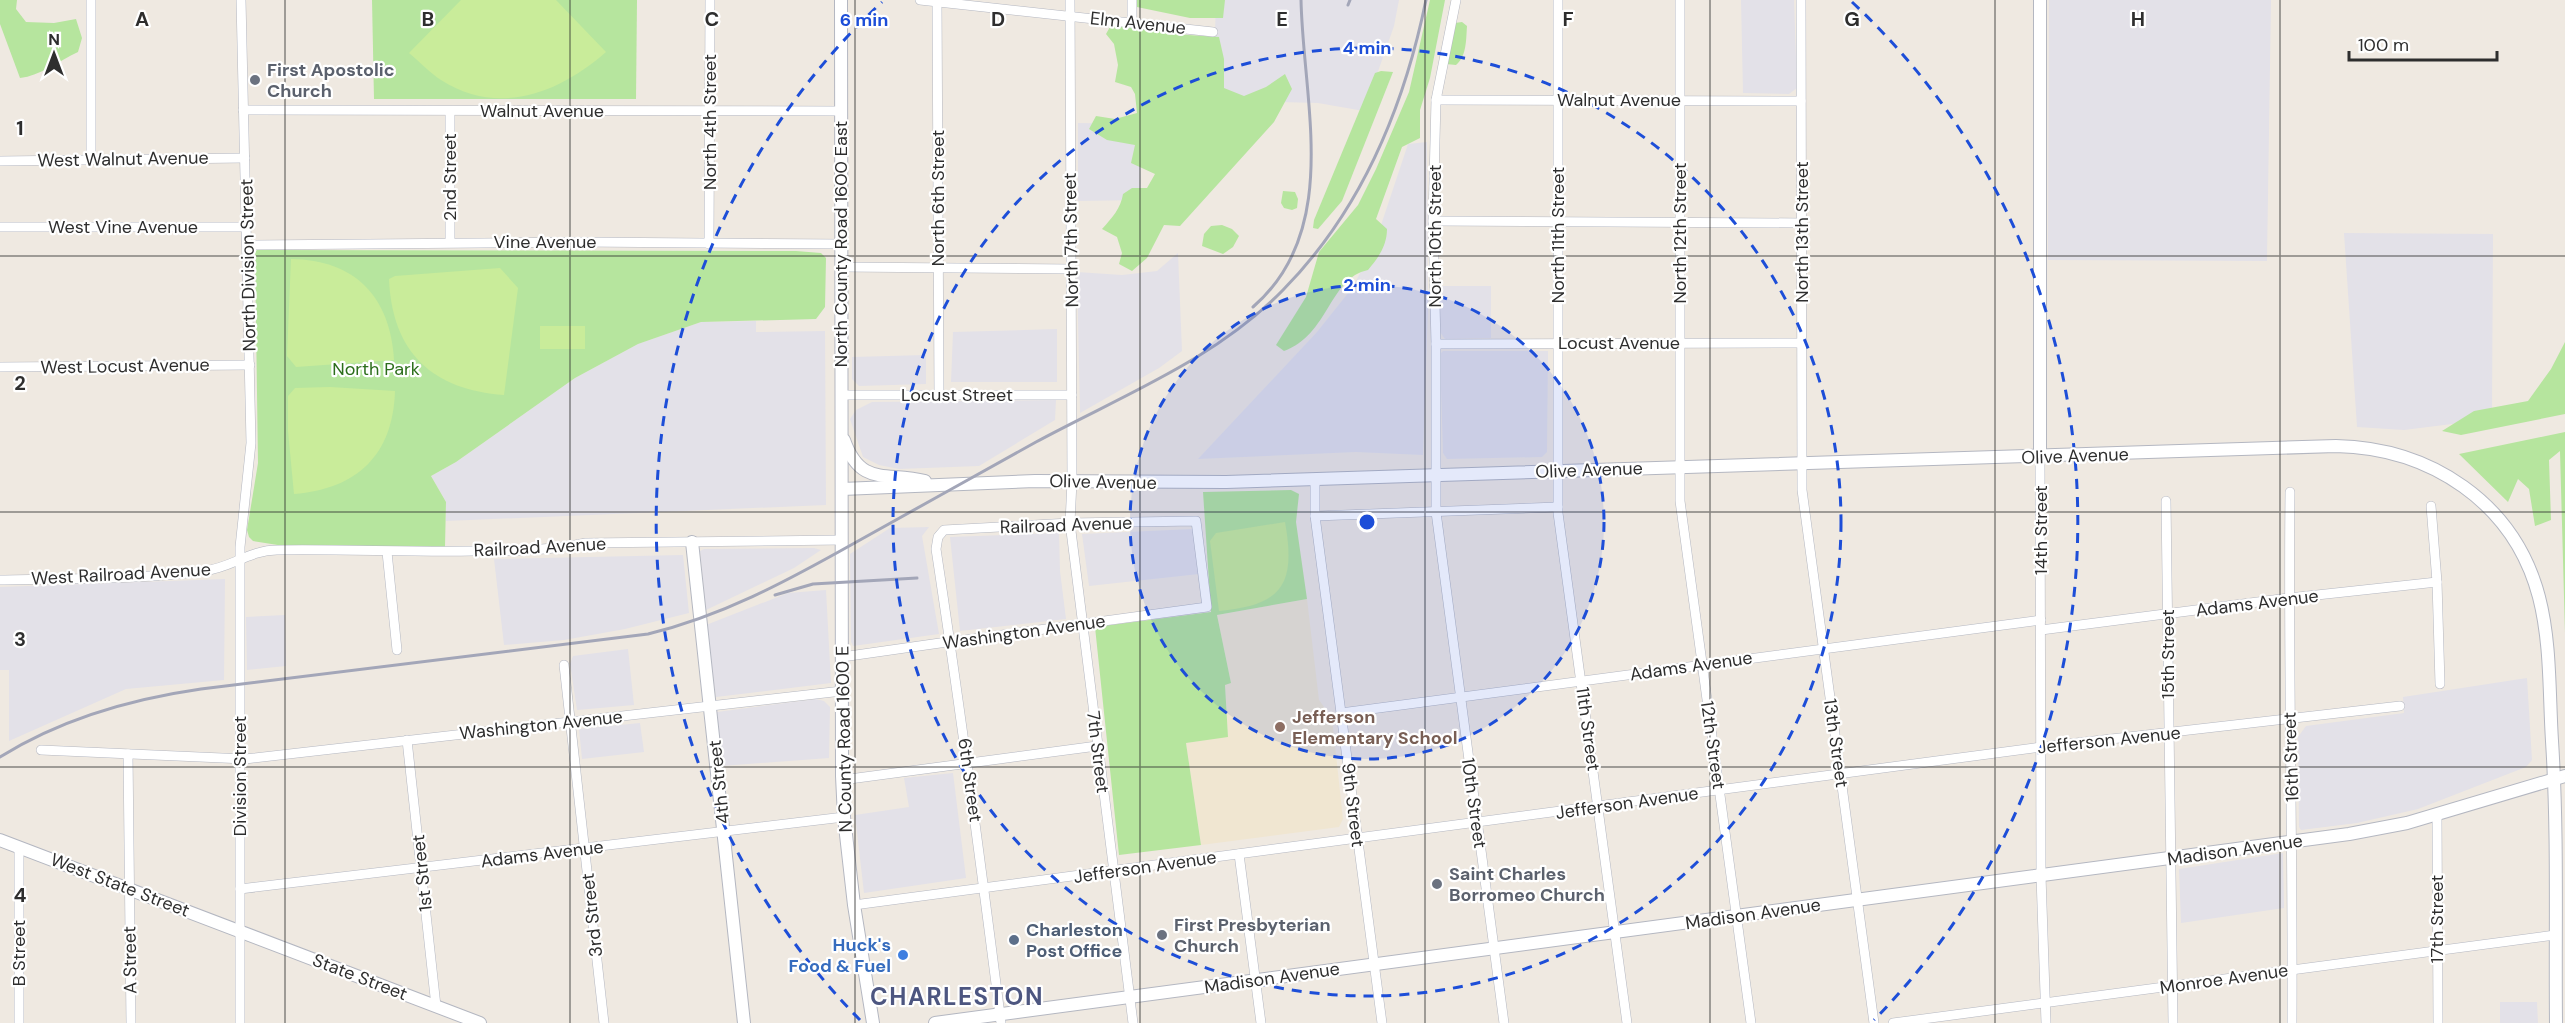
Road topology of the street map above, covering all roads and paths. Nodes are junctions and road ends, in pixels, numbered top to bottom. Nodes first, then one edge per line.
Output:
1 (91, 0) edge
2 (241, 0) edge
3 (710, 0) edge
4 (841, 0) edge
5 (920, 0) edge
6 (1070, 0) edge
7 (1132, 0) edge
8 (1456, 0) edge
9 (1558, 0) edge
10 (1680, 0) edge
11 (1801, 0) edge
12 (2040, 0) edge
13 (937, 1) edge
14 (1068, 15) junction
15 (1132, 22) junction
16 (1213, 32) dead end
17 (1680, 99) junction
18 (1436, 100) junction
19 (1558, 100) junction
20 (1801, 101) junction
21 (243, 110) junction
22 (450, 111) junction
23 (710, 111) junction
24 (841, 111) junction
25 (245, 158) junction
26 (91, 160) junction
27 (0, 161) edge
28 (1433, 221) junction
29 (1558, 221) junction
30 (1680, 221) junction
31 (1803, 223) junction
32 (0, 227) edge
33 (247, 227) junction
34 (450, 242) junction
35 (710, 244) junction
36 (842, 244) junction
37 (248, 245) junction
38 (841, 267) junction
39 (939, 268) junction
40 (1072, 269) junction
41 (1558, 343) junction
42 (1680, 343) junction
43 (1802, 343) junction
44 (1436, 344) junction
45 (250, 365) junction
46 (0, 367) edge
47 (842, 395) junction
48 (939, 395) junction
49 (1072, 395) junction
50 (842, 433) junction
51 (2040, 457) junction
52 (1802, 464) junction
53 (1680, 467) junction
54 (1558, 470) junction
55 (1437, 474) junction
56 (1315, 479) junction
57 (1072, 481) junction
58 (938, 484) junction
59 (842, 489) junction
60 (2290, 492) dead end
61 (2166, 501) dead end
62 (2431, 506) dead end
63 (1558, 507) junction
64 (1436, 512) junction
65 (1315, 516) junction
66 (1070, 523) junction
67 (242, 530) joint
68 (938, 537) joint
69 (842, 540) junction
70 (692, 542) junction
71 (387, 552) junction
72 (240, 558) junction
73 (0, 580) edge
74 (2437, 582) junction
75 (2289, 598) junction
76 (1207, 608) joint
77 (2168, 614) junction
78 (1082, 624) junction
79 (2041, 625) junction
80 (950, 642) junction
81 (1824, 649) junction
82 (397, 650) dead end
83 (842, 657) junction
84 (564, 665) dead end
85 (1702, 665) junction
86 (1581, 681) junction
87 (2440, 684) dead end
88 (842, 691) junction
89 (1460, 697) junction
90 (2400, 706) dead end
91 (710, 707) junction
92 (1341, 713) junction
93 (2289, 720) junction
94 (570, 721) junction
95 (2168, 733) junction
96 (407, 740) junction
97 (1097, 746) junction
98 (2041, 747) junction
99 (41, 750) dead end
100 (128, 754) junction
101 (240, 758) junction
102 (968, 763) junction
103 (1840, 774) junction
104 (2560, 778) edge
105 (842, 780) junction
106 (1719, 790) junction
107 (1598, 807) junction
108 (2437, 814) junction
109 (844, 816) junction
110 (1477, 823) junction
111 (724, 832) junction
112 (1358, 839) junction
113 (0, 840) edge
114 (2293, 842) junction
115 (19, 847) junction
116 (585, 849) junction
117 (1239, 854) junction
118 (2170, 858) junction
119 (421, 868) junction
120 (1114, 871) junction
121 (2041, 876) junction
122 (128, 889) junction
123 (240, 889) junction
124 (984, 889) junction
125 (1858, 900) junction
126 (855, 905) junction
127 (1736, 916) junction
128 (240, 931) junction
129 (1615, 932) junction
130 (2555, 935) junction
131 (1494, 948) junction
132 (2438, 950) junction
133 (1374, 964) junction
134 (2292, 970) junction
135 (1256, 980) junction
136 (2174, 986) junction
137 (1130, 997) junction
138 (2046, 1002) junction
139 (436, 1006) junction
140 (1001, 1019) edge
141 (19, 1023) edge
142 (130, 1023) edge
143 (240, 1023) edge
144 (480, 1023) edge
145 (604, 1023) edge
146 (744, 1023) edge
147 (873, 1023) edge
148 (935, 1023) edge
149 (1133, 1023) edge
150 (1261, 1023) edge
151 (1382, 1023) edge
152 (1504, 1023) edge
153 (1627, 1023) edge
154 (1751, 1023) edge
155 (1874, 1023) edge
156 (1893, 1023) edge
157 (2046, 1023) edge
158 (2174, 1023) edge
159 (2292, 1023) edge
160 (2438, 1023) edge
161 (2556, 1023) edge

1 - 26 street
2 - 21 street, North Division Street
3 - 23 street, North 4th Street
4 - 24 street, North County Road 1600 East
5 - 13 street, Elm Avenue
6 - 14 street, North 7th Street
7 - 15 street
8 - 18 street, North 10th Street
9 - 19 street, North 11th Street
10 - 17 street, North 12th Street
11 - 20 street, North 13th Street
12 - 51 street, 14th Street
13 - 14 street, Elm Avenue
13 - 39 street, North 6th Street
14 - 15 street, Elm Avenue
14 - 40 street, North 7th Street
15 - 16 street, Elm Avenue
17 - 19 street, Walnut Avenue
17 - 20 street, Walnut Avenue
17 - 30 street, North 12th Street
18 - 19 street, Walnut Avenue
18 - 28 street, North 10th Street
19 - 29 street, North 11th Street
20 - 31 street, North 13th Street
21 - 22 street, Walnut Avenue
21 - 25 street, North Division Street
22 - 23 street, Walnut Avenue
22 - 34 street, 2nd Street
23 - 24 street, Walnut Avenue
23 - 35 street, North 4th Street
24 - 36 street, North County Road 1600 East
25 - 26 street, West Walnut Avenue
25 - 33 street, North Division Street
26 - 27 street, West Walnut Avenue
28 - 29 street
28 - 44 street, North 10th Street
29 - 30 street
29 - 41 street, North 11th Street
30 - 31 street
30 - 42 street, North 12th Street
31 - 43 street, North 13th Street
32 - 33 street, West Vine Avenue
33 - 37 street, North Division Street
34 - 35 street, Vine Avenue
34 - 37 street, Vine Avenue
35 - 36 street, Vine Avenue
36 - 38 street, North County Road 1600 East
37 - 45 street, North Division Street
38 - 39 street
38 - 47 street, North County Road 1600 East
39 - 40 street
39 - 48 street, North 6th Street
40 - 49 street, North 7th Street
41 - 42 street, Locust Avenue
41 - 44 street, Locust Avenue
41 - 54 street, North 11th Street
42 - 43 street, Locust Avenue
42 - 53 street, North 12th Street
43 - 52 street, North 13th Street
44 - 55 street, North 10th Street
45 - 46 street, West Locust Avenue
45 - 67 street, North Division Street
47 - 48 street, Locust Street
47 - 50 street, North County Road 1600 East
48 - 49 street, Locust Street
49 - 57 street, North 7th Street
50 - 58 street
50 - 59 street, North County Road 1600 East
51 - 52 street, Olive Avenue
51 - 79 street, 14th Street
51 - 104 street, Olive Avenue
52 - 53 street, Olive Avenue
52 - 81 street, 13th Street
53 - 54 street, Olive Avenue
53 - 85 street, 12th Street
54 - 55 street, Olive Avenue
54 - 63 street, 11th Street
55 - 56 street, Olive Avenue
55 - 64 street, 10th Street
56 - 57 street, Olive Avenue
56 - 65 street, 9th Street
57 - 58 street, Olive Avenue
57 - 66 street, 7th Street
58 - 59 street, Olive Avenue
59 - 69 street, N County Road 1600 E
60 - 75 street, 16th Street
61 - 77 street, 15th Street
62 - 74 street
63 - 64 street
63 - 86 street, 11th Street
64 - 65 street
64 - 89 street, 10th Street
65 - 92 street, 9th Street
66 - 68 street, Railroad Avenue
66 - 76 street, Railroad Avenue
66 - 78 street, 7th Street
67 - 72 street, Division Street
68 - 80 street, 6th Street
69 - 70 street, Railroad Avenue
69 - 83 street, N County Road 1600 E
70 - 71 street, Railroad Avenue
70 - 91 street, 4th Street
71 - 72 street, Railroad Avenue
71 - 82 street
72 - 73 street, West Railroad Avenue
72 - 101 street, Division Street
74 - 75 street, Adams Avenue
74 - 87 street
75 - 77 street, Adams Avenue
75 - 93 street, 16th Street
76 - 78 street, Washington Avenue
77 - 79 street, Adams Avenue
77 - 95 street, 15th Street
78 - 80 street, Washington Avenue
78 - 97 street, 7th Street
79 - 81 street, Adams Avenue
79 - 98 street, 14th Street
80 - 83 street, Washington Avenue
80 - 102 street, 6th Street
81 - 85 street, Adams Avenue
81 - 103 street, 13th Street
83 - 88 street, N County Road 1600 E
84 - 94 street, 3rd Street
85 - 86 street, Adams Avenue
85 - 106 street, 12th Street
86 - 89 street, Adams Avenue
86 - 107 street, 11th Street
88 - 91 street, Washington Avenue
88 - 105 street, N County Road 1600 E
89 - 92 street, Adams Avenue
89 - 110 street, 10th Street
90 - 93 street, Jefferson Avenue
91 - 94 street, Washington Avenue
91 - 111 street, 4th Street
92 - 112 street, 9th Street
93 - 95 street, Jefferson Avenue
93 - 114 street, 16th Street
94 - 96 street, Washington Avenue
94 - 116 street, 3rd Street
95 - 98 street, Jefferson Avenue
95 - 118 street, 15th Street
96 - 101 street, Washington Avenue
96 - 119 street, 1st Street
97 - 102 street
97 - 120 street, 7th Street
98 - 103 street, Jefferson Avenue
98 - 121 street, 14th Street
99 - 100 street, Washington Avenue
100 - 101 street, Washington Avenue
100 - 122 street, A Street
101 - 123 street, Division Street
102 - 105 street
102 - 124 street, 6th Street
103 - 106 street, Jefferson Avenue
103 - 125 street, 13th Street
104 - 108 street, Madison Avenue
104 - 130 street, Olive Avenue
105 - 109 street, N County Road 1600 E
106 - 107 street, Jefferson Avenue
106 - 127 street, 12th Street
107 - 110 street, Jefferson Avenue
107 - 129 street, 11th Street
108 - 114 street, Madison Avenue
108 - 132 street, 17th Street
109 - 111 street, Adams Avenue
109 - 126 street, N County Road 1600 E
110 - 112 street, Jefferson Avenue
110 - 131 street, 10th Street
111 - 116 street, Adams Avenue
111 - 146 street, 4th Street
112 - 117 street, Jefferson Avenue
112 - 133 street, 9th Street
113 - 115 street, West State Street
114 - 118 street, Madison Avenue
114 - 134 street, 16th Street
115 - 122 street, West State Street
115 - 141 street, B Street
116 - 119 street, Adams Avenue
116 - 145 street, 3rd Street
117 - 120 street, Jefferson Avenue
117 - 135 street
118 - 121 street, Madison Avenue
118 - 136 street, 15th Street
119 - 123 street, Adams Avenue
119 - 139 street, 1st Street
120 - 124 street, Jefferson Avenue
120 - 137 street, 7th Street
121 - 125 street, Madison Avenue
121 - 138 street, 14th Street
122 - 128 street, West State Street
122 - 142 street, A Street
123 - 128 street, Division Street
124 - 126 street, Jefferson Avenue
124 - 140 street, 6th Street
125 - 127 street, Madison Avenue
125 - 155 street, 13th Street
126 - 147 street, N County Road 1600 E
127 - 129 street, Madison Avenue
127 - 154 street, 12th Street
128 - 139 street, State Street
128 - 143 street, Division Street
129 - 131 street, Madison Avenue
129 - 153 street, 11th Street
130 - 132 street, Monroe Avenue
130 - 161 street, Olive Avenue
131 - 133 street, Madison Avenue
131 - 152 street, 10th Street
132 - 134 street, Monroe Avenue
132 - 160 street, 17th Street
133 - 135 street, Madison Avenue
133 - 151 street, 9th Street
134 - 136 street, Monroe Avenue
134 - 159 street, 16th Street
135 - 137 street, Madison Avenue
135 - 150 street
136 - 138 street, Monroe Avenue
136 - 158 street, 15th Street
137 - 140 street, Madison Avenue
137 - 149 street, 7th Street
138 - 156 street, Monroe Avenue
138 - 157 street, 14th Street
139 - 144 street, State Street
140 - 148 street, Madison Avenue

